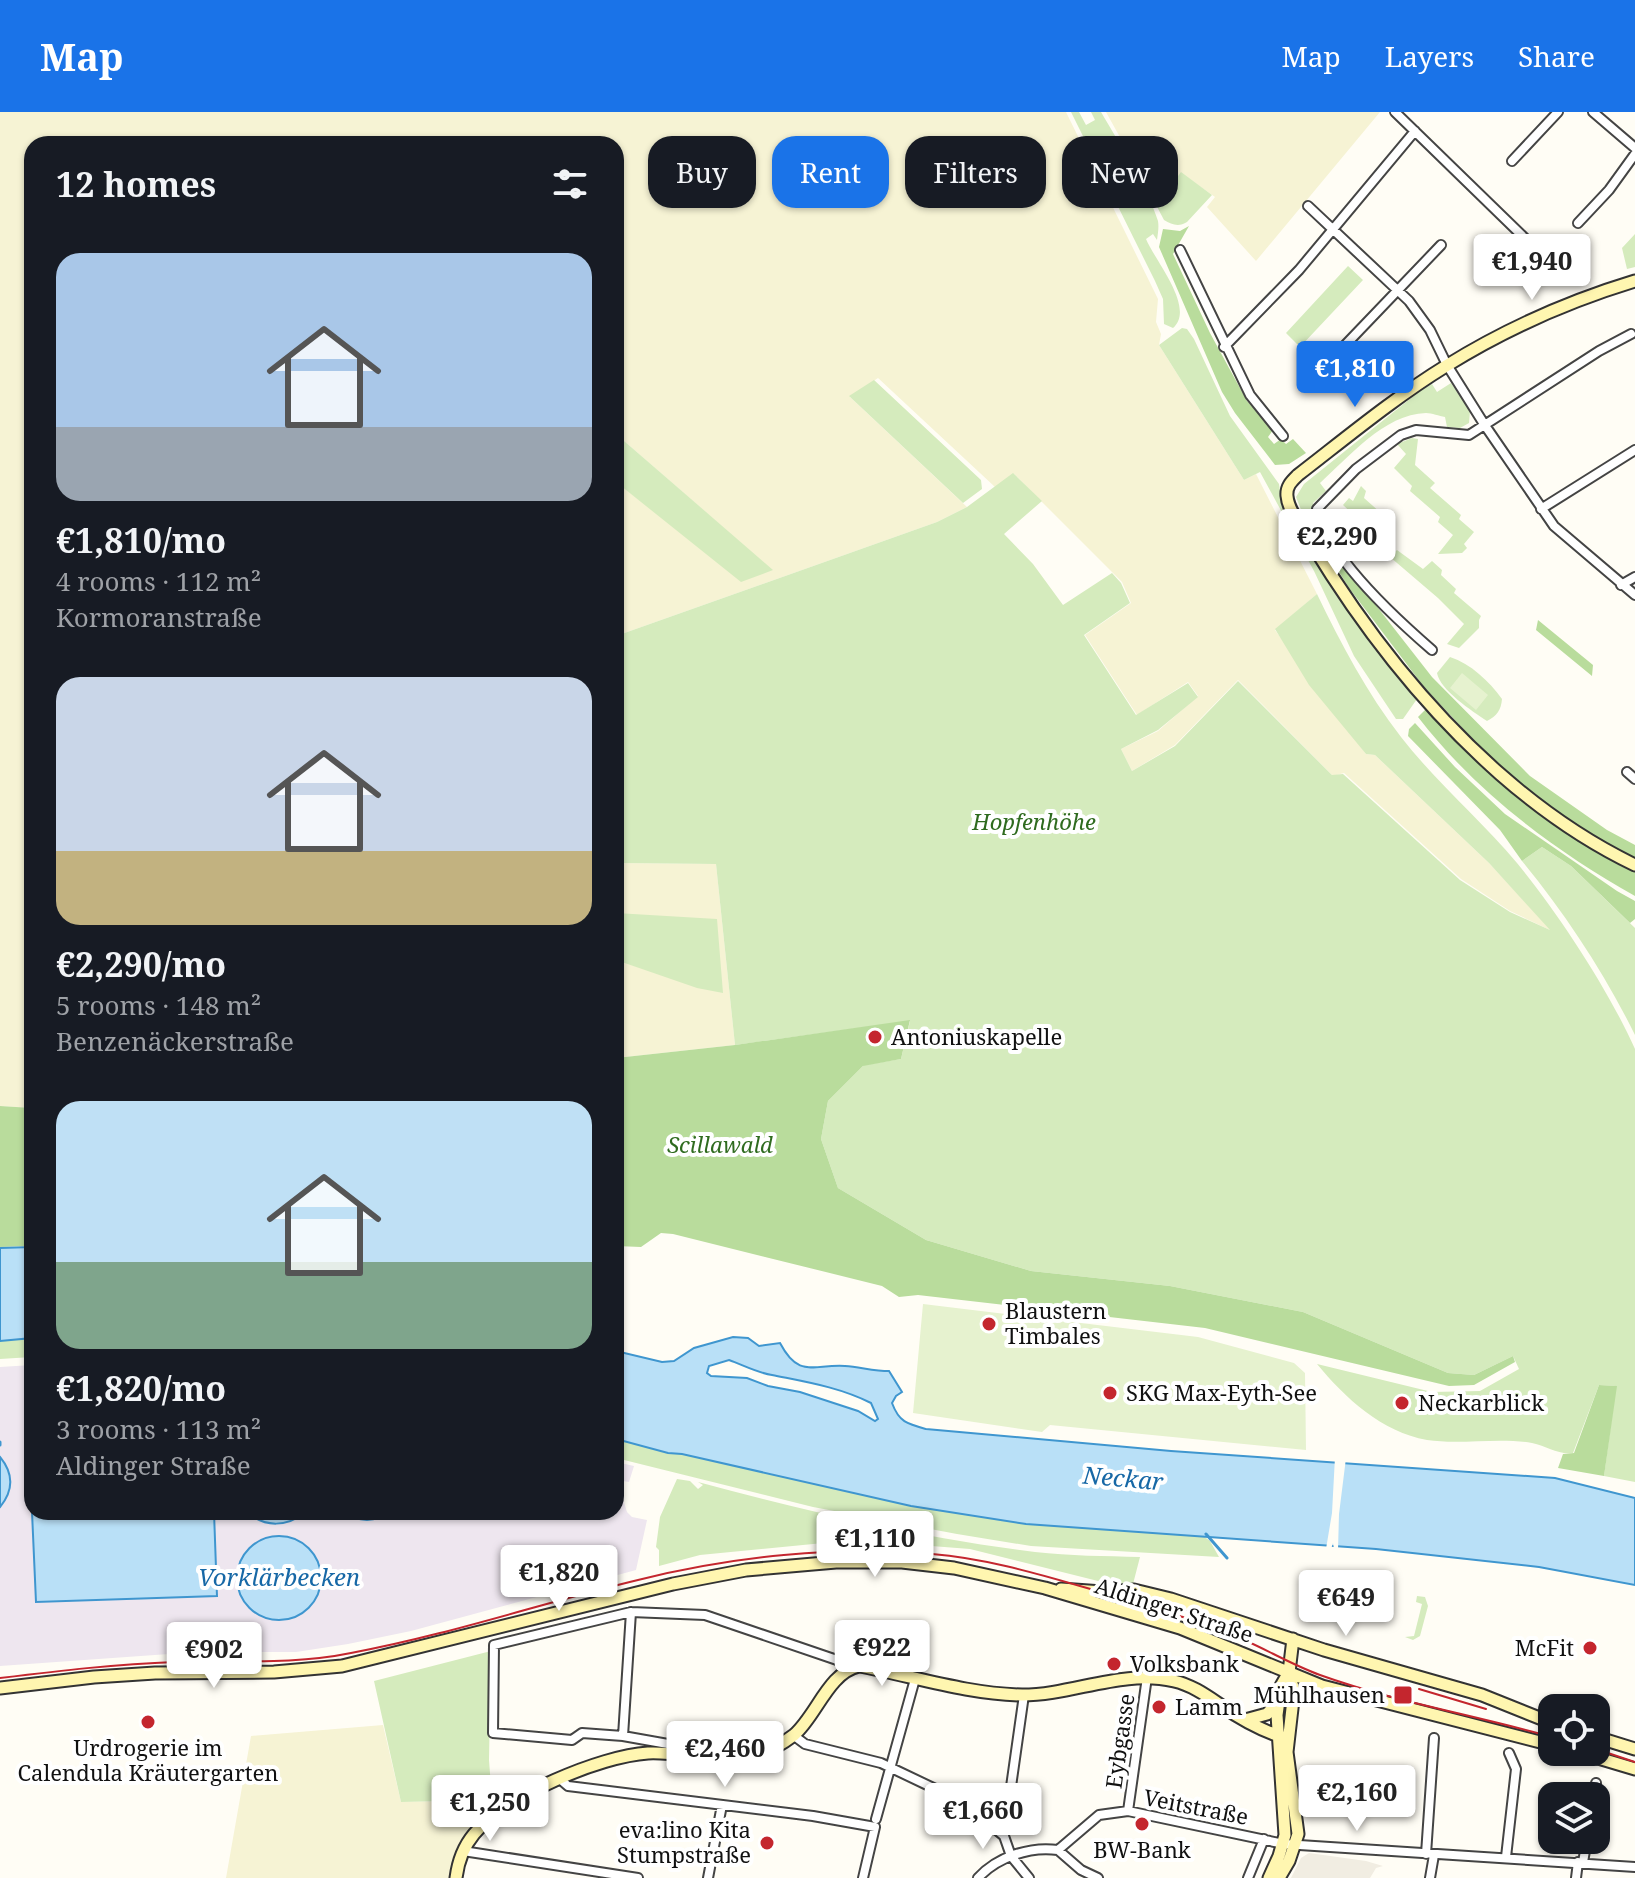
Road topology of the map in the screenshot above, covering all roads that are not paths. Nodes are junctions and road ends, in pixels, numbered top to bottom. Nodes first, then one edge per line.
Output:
1 (1395, 112) edge
2 (1558, 112) edge
3 (1593, 112) edge
4 (1415, 131) junction
5 (1635, 151) edge
6 (1512, 161) dead end
7 (1308, 206) dead end
8 (1578, 223) dead end
9 (1332, 228) junction
10 (1441, 245) dead end
11 (1180, 250) dead end
12 (1541, 254) dead end
13 (1635, 281) edge
14 (1397, 290) junction
15 (1631, 334) dead end
16 (1224, 347) junction
17 (1329, 362) dead end
18 (1447, 365) junction
19 (1484, 424) junction
20 (1283, 436) dead end
21 (1635, 450) edge
22 (1541, 509) junction
23 (1635, 577) edge
24 (1621, 585) junction
25 (1635, 595) edge
26 (1432, 650) dead end
27 (1627, 772) dead end
28 (1635, 779) edge
29 (1635, 865) edge
30 (1045, 1588) junction
31 (631, 1612) junction
32 (1293, 1639) junction
33 (849, 1668) junction
34 (1289, 1672) junction
35 (1147, 1677) junction
36 (915, 1679) junction
37 (1318, 1684) junction
38 (0, 1688) edge
39 (1294, 1691) junction
40 (1024, 1695) junction
41 (1279, 1700) junction
42 (1538, 1717) edge
43 (1245, 1720) junction
44 (793, 1735) junction
45 (623, 1736) junction
46 (1282, 1737) junction
47 (1434, 1738) dead end
48 (1538, 1741) edge
49 (1610, 1741) edge
50 (1635, 1749) edge
51 (1509, 1753) dead end
52 (701, 1757) junction
53 (1610, 1762) edge
54 (890, 1769) junction
55 (1635, 1769) edge
56 (561, 1780) junction
57 (946, 1794) dead end
58 (963, 1803) dead end
59 (722, 1805) junction
60 (1128, 1811) junction
61 (876, 1823) junction
62 (1004, 1836) junction
63 (1264, 1839) junction
64 (1290, 1844) junction
65 (1058, 1850) junction
66 (463, 1851) junction
67 (1583, 1854) edge
68 (1430, 1855) junction
69 (1011, 1856) junction
70 (1506, 1857) junction
71 (1581, 1862) junction
72 (1635, 1867) edge
73 (456, 1878) edge
74 (638, 1878) edge
75 (708, 1878) edge
76 (863, 1878) edge
77 (978, 1878) edge
78 (1029, 1878) edge
79 (1098, 1878) edge
80 (1248, 1878) edge
81 (1269, 1878) edge
82 (1279, 1878) edge
83 (1430, 1878) edge
84 (1576, 1878) edge

1 - 4 street
2 - 6 street
3 - 5 street
4 - 9 street
4 - 12 street
5 - 8 street
7 - 9 street
9 - 14 street
9 - 16 street
10 - 14 street
11 - 16 street
13 - 18 main road
14 - 17 street
14 - 18 street
15 - 19 street
16 - 20 street
18 - 19 street
18 - 29 main road
19 - 22 street
19 - 26 street
21 - 22 street
22 - 24 street
23 - 24 street
24 - 25 street
27 - 28 street
30 - 32 main road, Aldinger Straße
30 - 34 main road, Aldinger Straße
30 - 38 main road, Aldinger Straße
31 - 33 street
31 - 45 street
31 - 45 street
32 - 34 main road
32 - 42 main road, Aldinger Straße
33 - 36 main road
33 - 44 main road
34 - 37 main road, Aldinger Straße
34 - 39 main road
34 - 41 main road
35 - 40 main road
35 - 43 main road
35 - 60 street, Eybgasse
36 - 40 main road
36 - 54 street
37 - 39 main road
37 - 48 main road, Aldinger Straße
39 - 46 main road
40 - 62 street
41 - 43 main road
41 - 46 main road
43 - 46 main road
44 - 52 main road
44 - 54 street
45 - 52 street
46 - 64 main road
47 - 68 street
49 - 50 main road
51 - 70 street
52 - 56 main road
53 - 55 main road
54 - 57 street
54 - 61 street
56 - 59 street
56 - 66 main road
58 - 62 street
59 - 61 street
59 - 75 street
60 - 63 street, Veitstraße
60 - 65 street, Veitstraße
61 - 76 street
62 - 69 street
63 - 64 street, Veitstraße
63 - 80 street
64 - 68 street, Veitstraße
64 - 81 main road
64 - 82 main road
65 - 69 street
65 - 79 street
66 - 73 main road
66 - 74 street
67 - 71 street
68 - 70 street, Veitstraße
68 - 83 street
69 - 77 street
69 - 78 street
70 - 71 street, Veitstraße
71 - 72 street, Veitstraße
71 - 84 street

